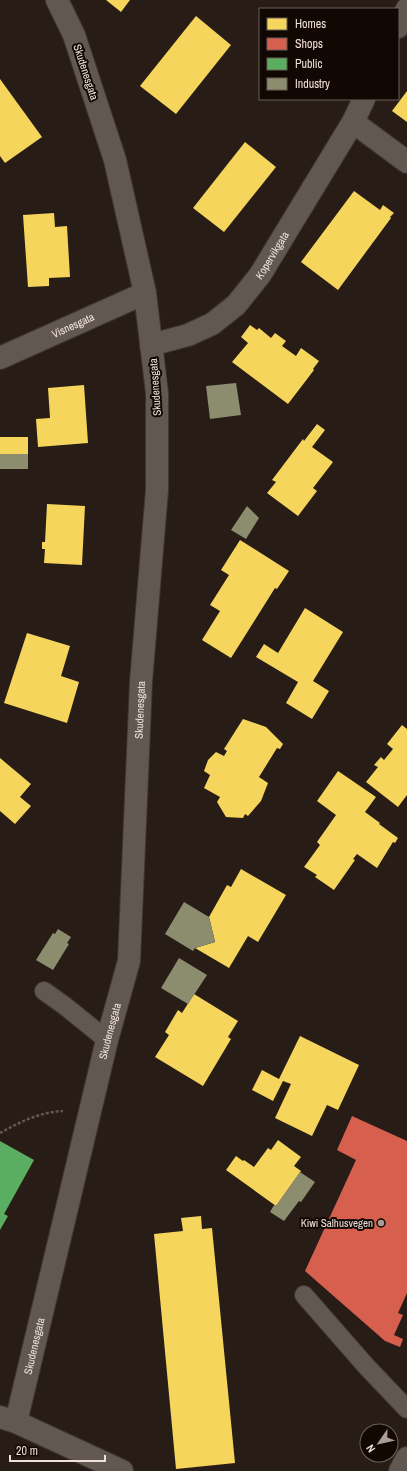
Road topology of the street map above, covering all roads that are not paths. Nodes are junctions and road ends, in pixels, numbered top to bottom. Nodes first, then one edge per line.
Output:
1 (57, 0) edge
2 (407, 9) edge
3 (399, 26) edge
4 (364, 100) edge
5 (353, 122) junction
6 (407, 162) edge
7 (145, 293) junction
8 (151, 345) junction
9 (0, 358) edge
10 (44, 991) dead end
11 (107, 1040) junction
12 (304, 1294) dead end
13 (407, 1409) edge
14 (8, 1420) edge
15 (407, 1458) edge
16 (122, 1471) edge
17 (400, 1471) edge

1 - 7 street, Skudenesgata
2 - 3 street
4 - 5 street, Kopervikgata
5 - 6 street
5 - 8 street, Kopervikgata
7 - 8 street, Skudenesgata
7 - 9 street, Visnesgata
8 - 11 street, Skudenesgata
10 - 11 lane
11 - 14 street, Skudenesgata
12 - 13 lane
14 - 16 street, Skudenesgata
15 - 17 street

